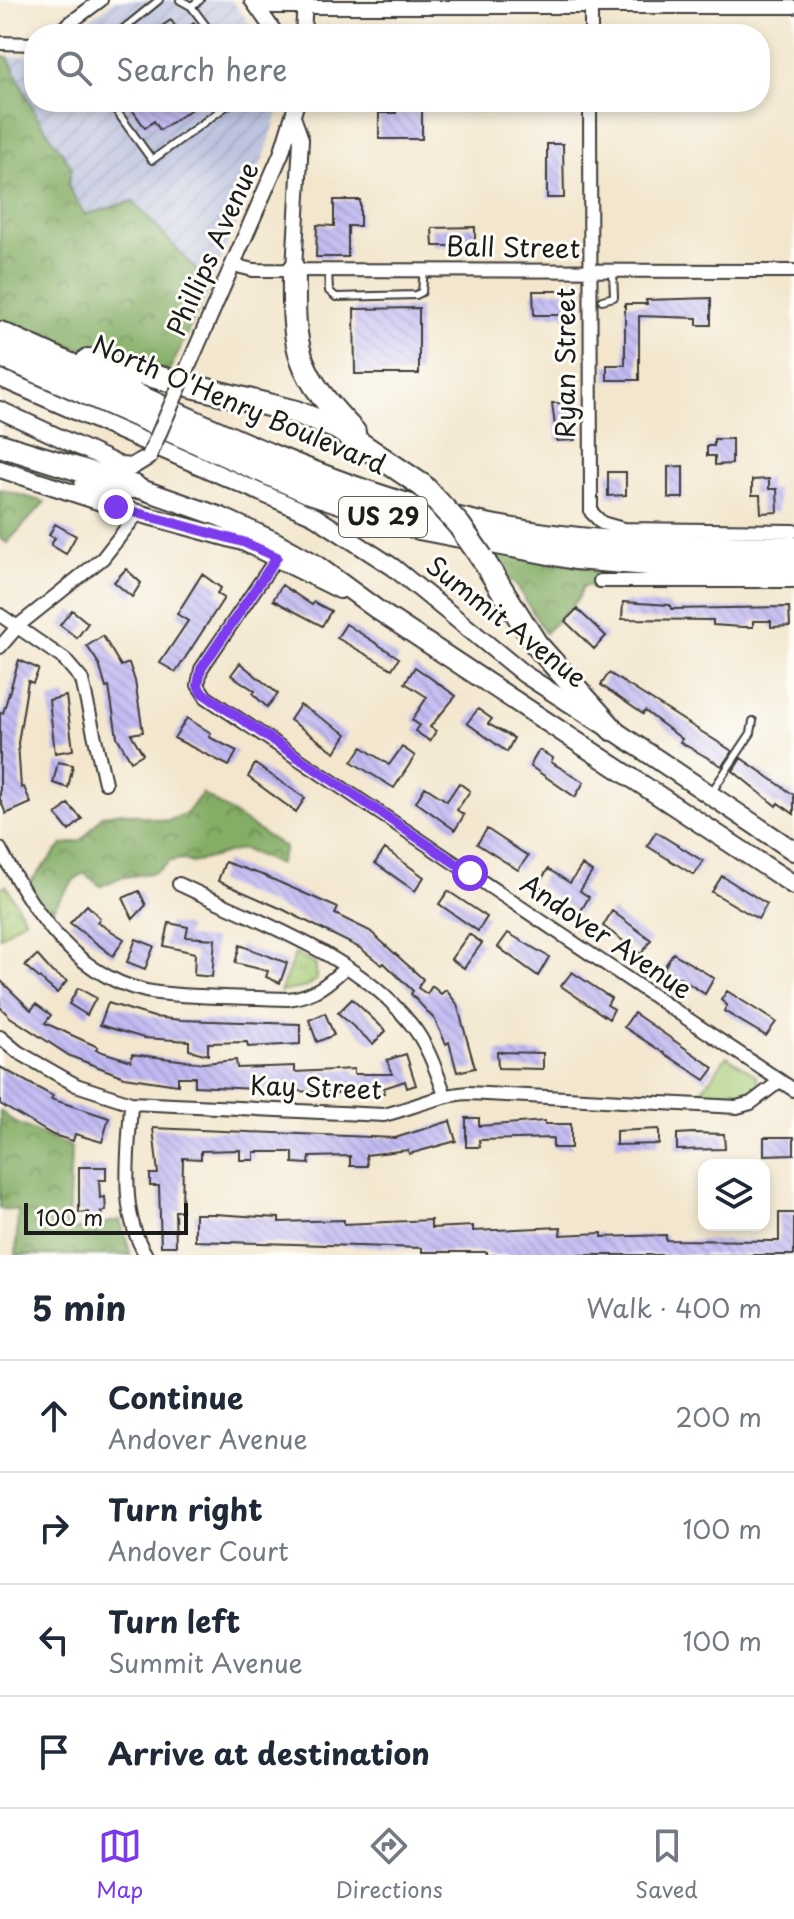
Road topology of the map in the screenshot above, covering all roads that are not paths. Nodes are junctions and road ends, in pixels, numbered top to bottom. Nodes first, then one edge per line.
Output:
1 (101, 0) edge
2 (159, 0) edge
3 (180, 0) edge
4 (200, 0) edge
5 (305, 3) edge
6 (254, 4) edge
7 (591, 4) edge
8 (191, 6) junction
9 (794, 7) edge
10 (70, 24) edge
11 (129, 24) edge
12 (204, 24) edge
13 (269, 24) edge
14 (304, 24) edge
15 (0, 43) edge
16 (24, 44) edge
17 (117, 112) edge
18 (218, 112) edge
19 (294, 112) edge
20 (296, 112) edge
21 (590, 112) edge
22 (233, 265) junction
23 (328, 269) junction
24 (424, 269) junction
25 (294, 270) junction
26 (794, 271) edge
27 (588, 272) junction
28 (613, 272) junction
29 (602, 300) dead end
30 (6, 343) edge
31 (0, 378) edge
32 (0, 410) edge
33 (0, 445) edge
34 (369, 447) junction
35 (149, 456) junction
36 (0, 467) edge
37 (135, 487) junction
38 (116, 507) junction
39 (138, 513) junction
40 (794, 531) edge
41 (116, 543) junction
42 (794, 548) edge
43 (277, 557) junction
44 (794, 567) edge
45 (600, 581) dead end
46 (794, 581) edge
47 (379, 611) junction
48 (0, 615) edge
49 (19, 625) junction
50 (0, 647) edge
51 (753, 721) dead end
52 (612, 729) junction
53 (634, 745) junction
54 (618, 768) junction
55 (105, 783) dead end
56 (711, 793) junction
57 (0, 849) edge
58 (794, 851) edge
59 (179, 884) dead end
60 (794, 885) edge
61 (346, 967) junction
62 (0, 1037) edge
63 (780, 1081) junction
64 (794, 1090) edge
65 (445, 1095) junction
66 (131, 1103) junction
67 (146, 1255) edge

1 - 10 street
2 - 11 lane
3 - 8 lane
4 - 8 lane
5 - 6 street
5 - 7 street
5 - 14 street
6 - 13 street
7 - 9 street
8 - 12 lane
15 - 16 street
17 - 18 lane
19 - 22 street, Phillips Avenue
20 - 25 street, Phillips Avenue
21 - 27 street, Ryan Street
22 - 25 street, Ball Street
22 - 35 street, Phillips Avenue, bridge
23 - 24 street, Ball Street
23 - 24 lane
23 - 25 street, Ball Street
24 - 27 street, Ball Street
25 - 34 highway
26 - 28 street, Ball Street
27 - 28 street, Ball Street
27 - 40 street, Ryan Street
28 - 29 lane
30 - 34 highway
30 - 42 highway, North O'Henry Boulevard / US 29
30 - 44 highway, North O'Henry Boulevard / US 29
31 - 52 main road, Summit Avenue
32 - 35 main road
33 - 37 highway
34 - 52 highway, bridge
35 - 37 street, Phillips Avenue
36 - 37 main road
36 - 38 main road, Summit Avenue
37 - 47 main road, Summit Avenue
38 - 39 main road, Summit Avenue
38 - 41 street
39 - 41 street
39 - 43 main road, Summit Avenue
41 - 49 street
43 - 47 main road, Summit Avenue
43 - 63 street, Andover Avenue
45 - 46 street
47 - 54 main road, Summit Avenue
48 - 49 street
49 - 50 street
49 - 55 street
51 - 56 lane
52 - 53 main road, Summit Avenue
53 - 54 main road
53 - 56 main road, Summit Avenue
54 - 60 main road, Summit Avenue
56 - 58 main road, Summit Avenue
57 - 61 street
59 - 61 street
61 - 65 street
62 - 66 street, Kay Street
63 - 64 street, Andover Avenue
63 - 65 street, Kay Street
65 - 66 street, Kay Street
66 - 67 street

